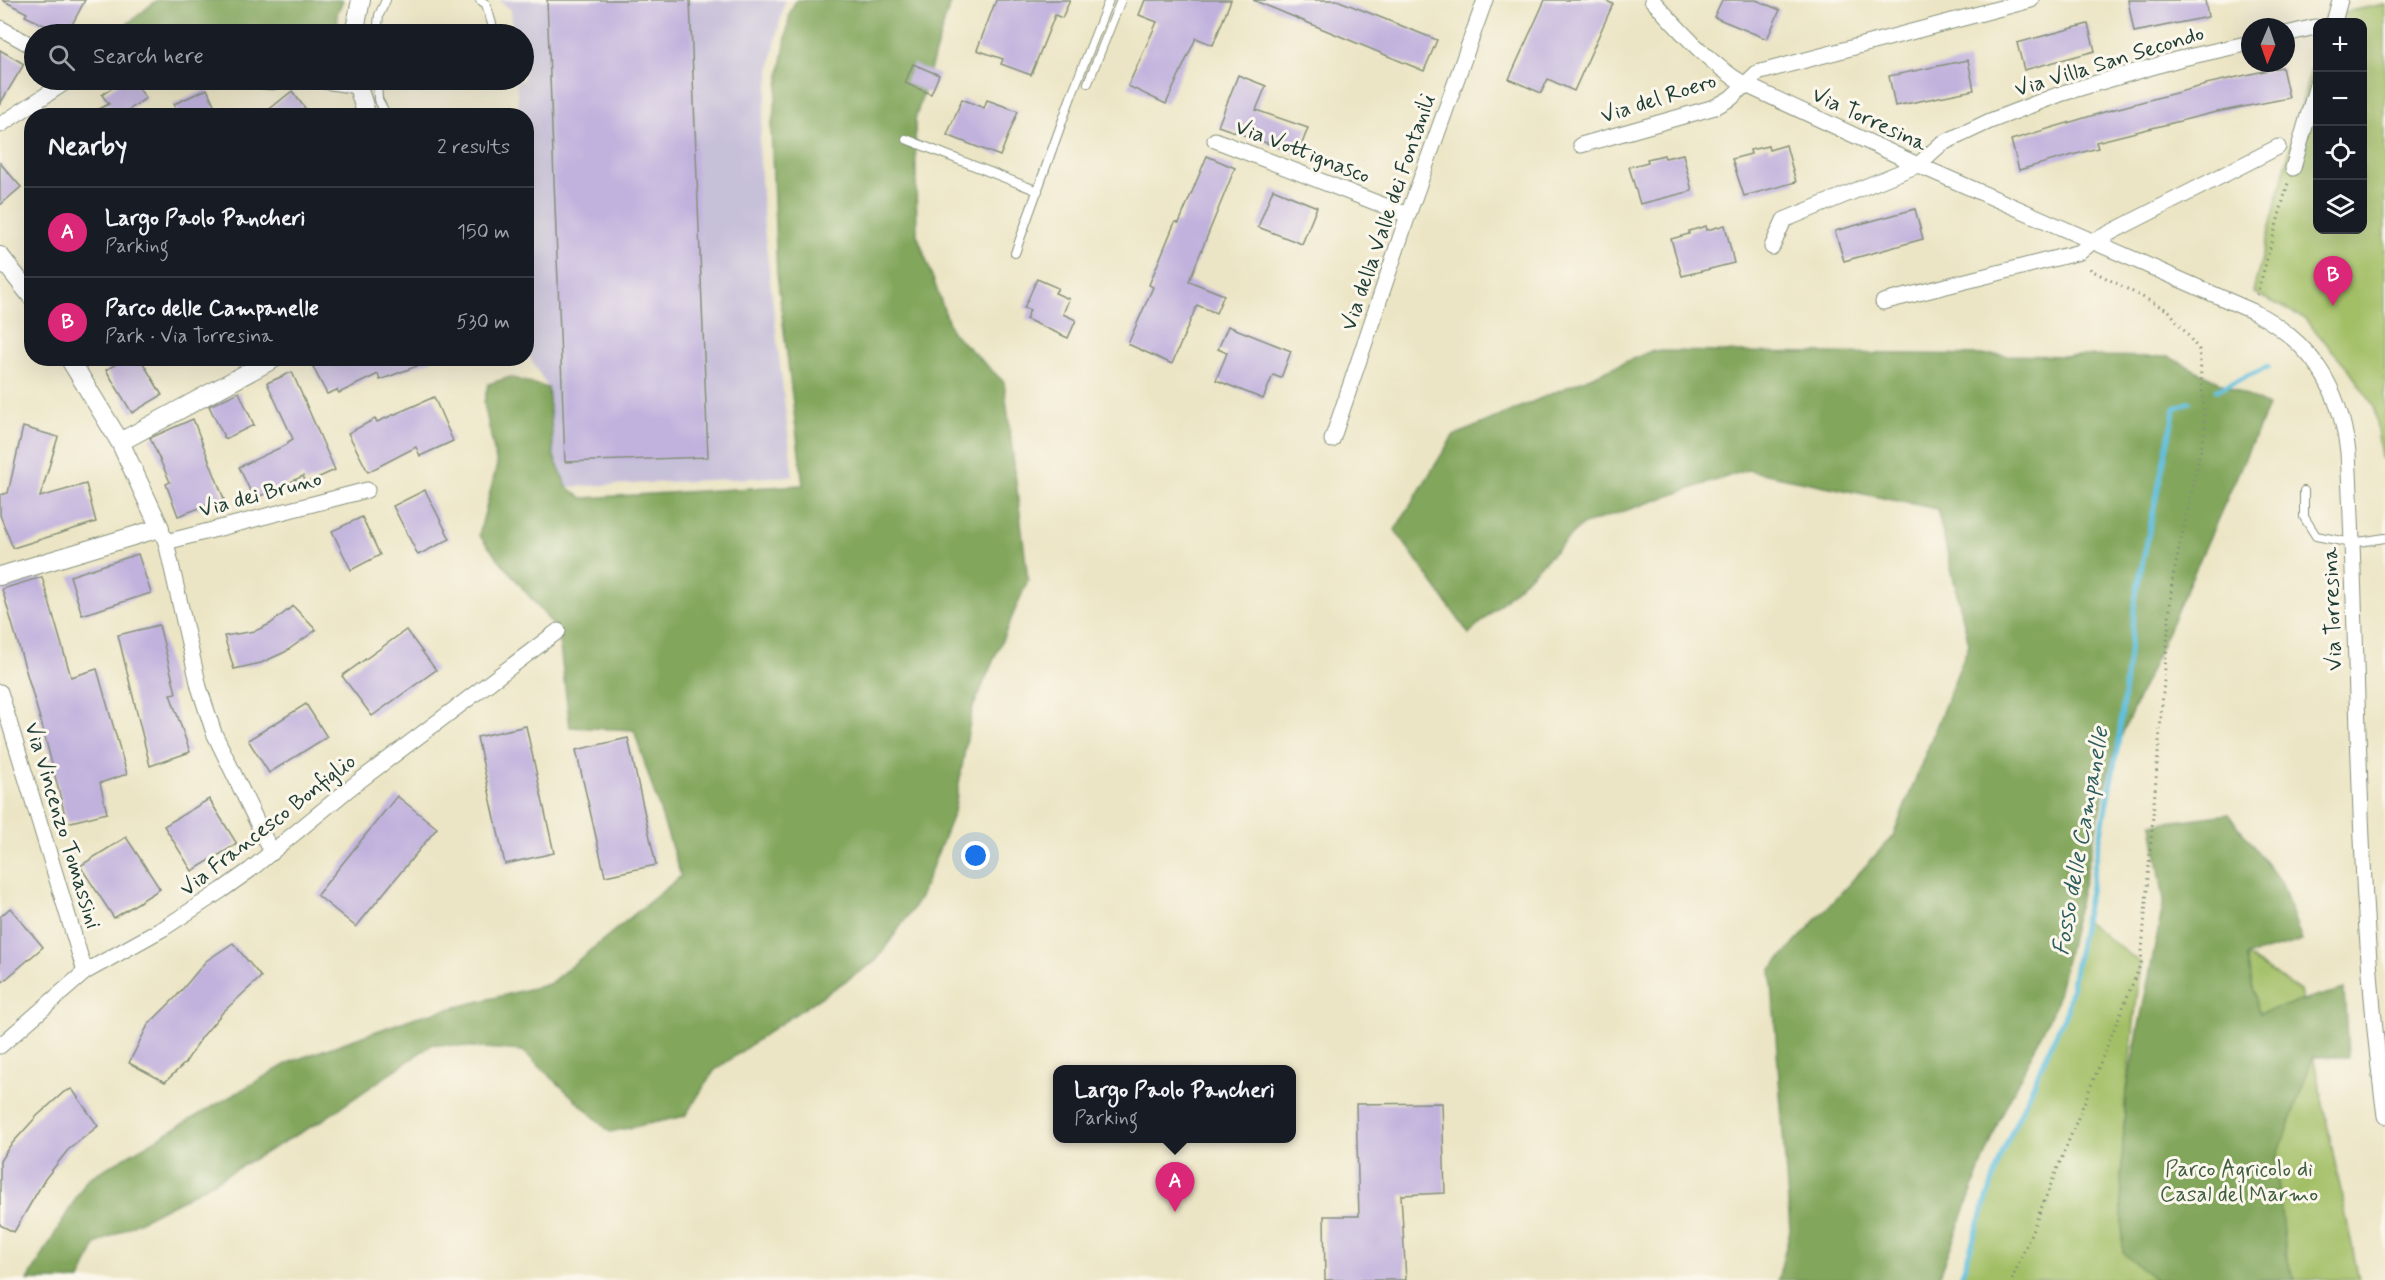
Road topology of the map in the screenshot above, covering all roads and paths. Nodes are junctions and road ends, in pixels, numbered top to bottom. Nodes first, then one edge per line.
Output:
1 (361, 0) edge
2 (387, 0) edge
3 (480, 0) edge
4 (1109, 0) edge
5 (1122, 0) edge
6 (1485, 0) edge
7 (1652, 0) edge
8 (2031, 0) edge
9 (2340, 0) edge
10 (2335, 18) edge
11 (356, 24) edge
12 (378, 24) edge
13 (492, 24) edge
14 (2313, 27) edge
15 (0, 28) edge
16 (2295, 32) edge
17 (24, 41) edge
18 (2241, 45) edge
19 (1088, 84) dead end
20 (1744, 84) junction
21 (54, 90) edge
22 (358, 90) edge
23 (378, 90) edge
24 (2313, 98) edge
25 (26, 108) edge
26 (364, 108) edge
27 (383, 108) edge
28 (24, 109) edge
29 (0, 125) edge
30 (906, 139) dead end
31 (1215, 140) dead end
32 (1581, 145) dead end
33 (2278, 147) dead end
34 (1918, 165) junction
35 (2293, 168) joint
36 (1038, 191) junction
37 (1408, 215) junction
38 (2092, 242) junction
39 (1772, 247) dead end
40 (2080, 252) junction
41 (1015, 253) dead end
42 (0, 256) edge
43 (24, 287) edge
44 (1883, 302) dead end
45 (2252, 311) junction
46 (74, 366) edge
47 (260, 366) edge
48 (1332, 440) dead end
49 (120, 442) junction
50 (367, 490) dead end
51 (2304, 491) dead end
52 (163, 535) junction
53 (2385, 538) edge
54 (2352, 543) junction
55 (0, 576) edge
56 (558, 631) dead end
57 (0, 692) edge
58 (272, 853) junction
59 (85, 972) junction
60 (0, 1046) edge
61 (2385, 1116) edge
62 (2012, 1280) edge

1 - 11 street
2 - 12 lane
3 - 13 lane
4 - 36 lane
5 - 19 lane
6 - 37 street, Via della Valle dei Fontanili
7 - 20 street, Via Torresina
8 - 20 street, Via del Roero
9 - 10 street
14 - 16 street
15 - 17 street
18 - 34 street, Via Villa San Secondo
20 - 32 street, Via del Roero
20 - 34 street, Via Torresina
21 - 25 street
22 - 26 street
23 - 27 lane
24 - 35 street
28 - 29 street
30 - 36 lane
31 - 37 street, Via Vottignasco
33 - 38 street
34 - 38 street, Via Torresina
34 - 39 street, Via Villa San Secondo
35 - 45 path
36 - 41 lane
37 - 48 street, Via della Valle dei Fontanili
38 - 40 street
38 - 45 street, Via Torresina
40 - 44 street
40 - 62 path
42 - 43 street
45 - 54 street, Via Torresina
46 - 49 street
47 - 49 street
49 - 52 street
50 - 52 street, Via dei Bruno
51 - 54 lane
52 - 55 street, Via dei Bruno
52 - 58 street
53 - 54 lane
54 - 61 street, Via Torresina
56 - 58 street, Via Francesco Bonfiglio
57 - 59 street, Via Vincenzo Tomassini
58 - 59 street, Via Francesco Bonfiglio
59 - 60 street, Via Francesco Bonfiglio

